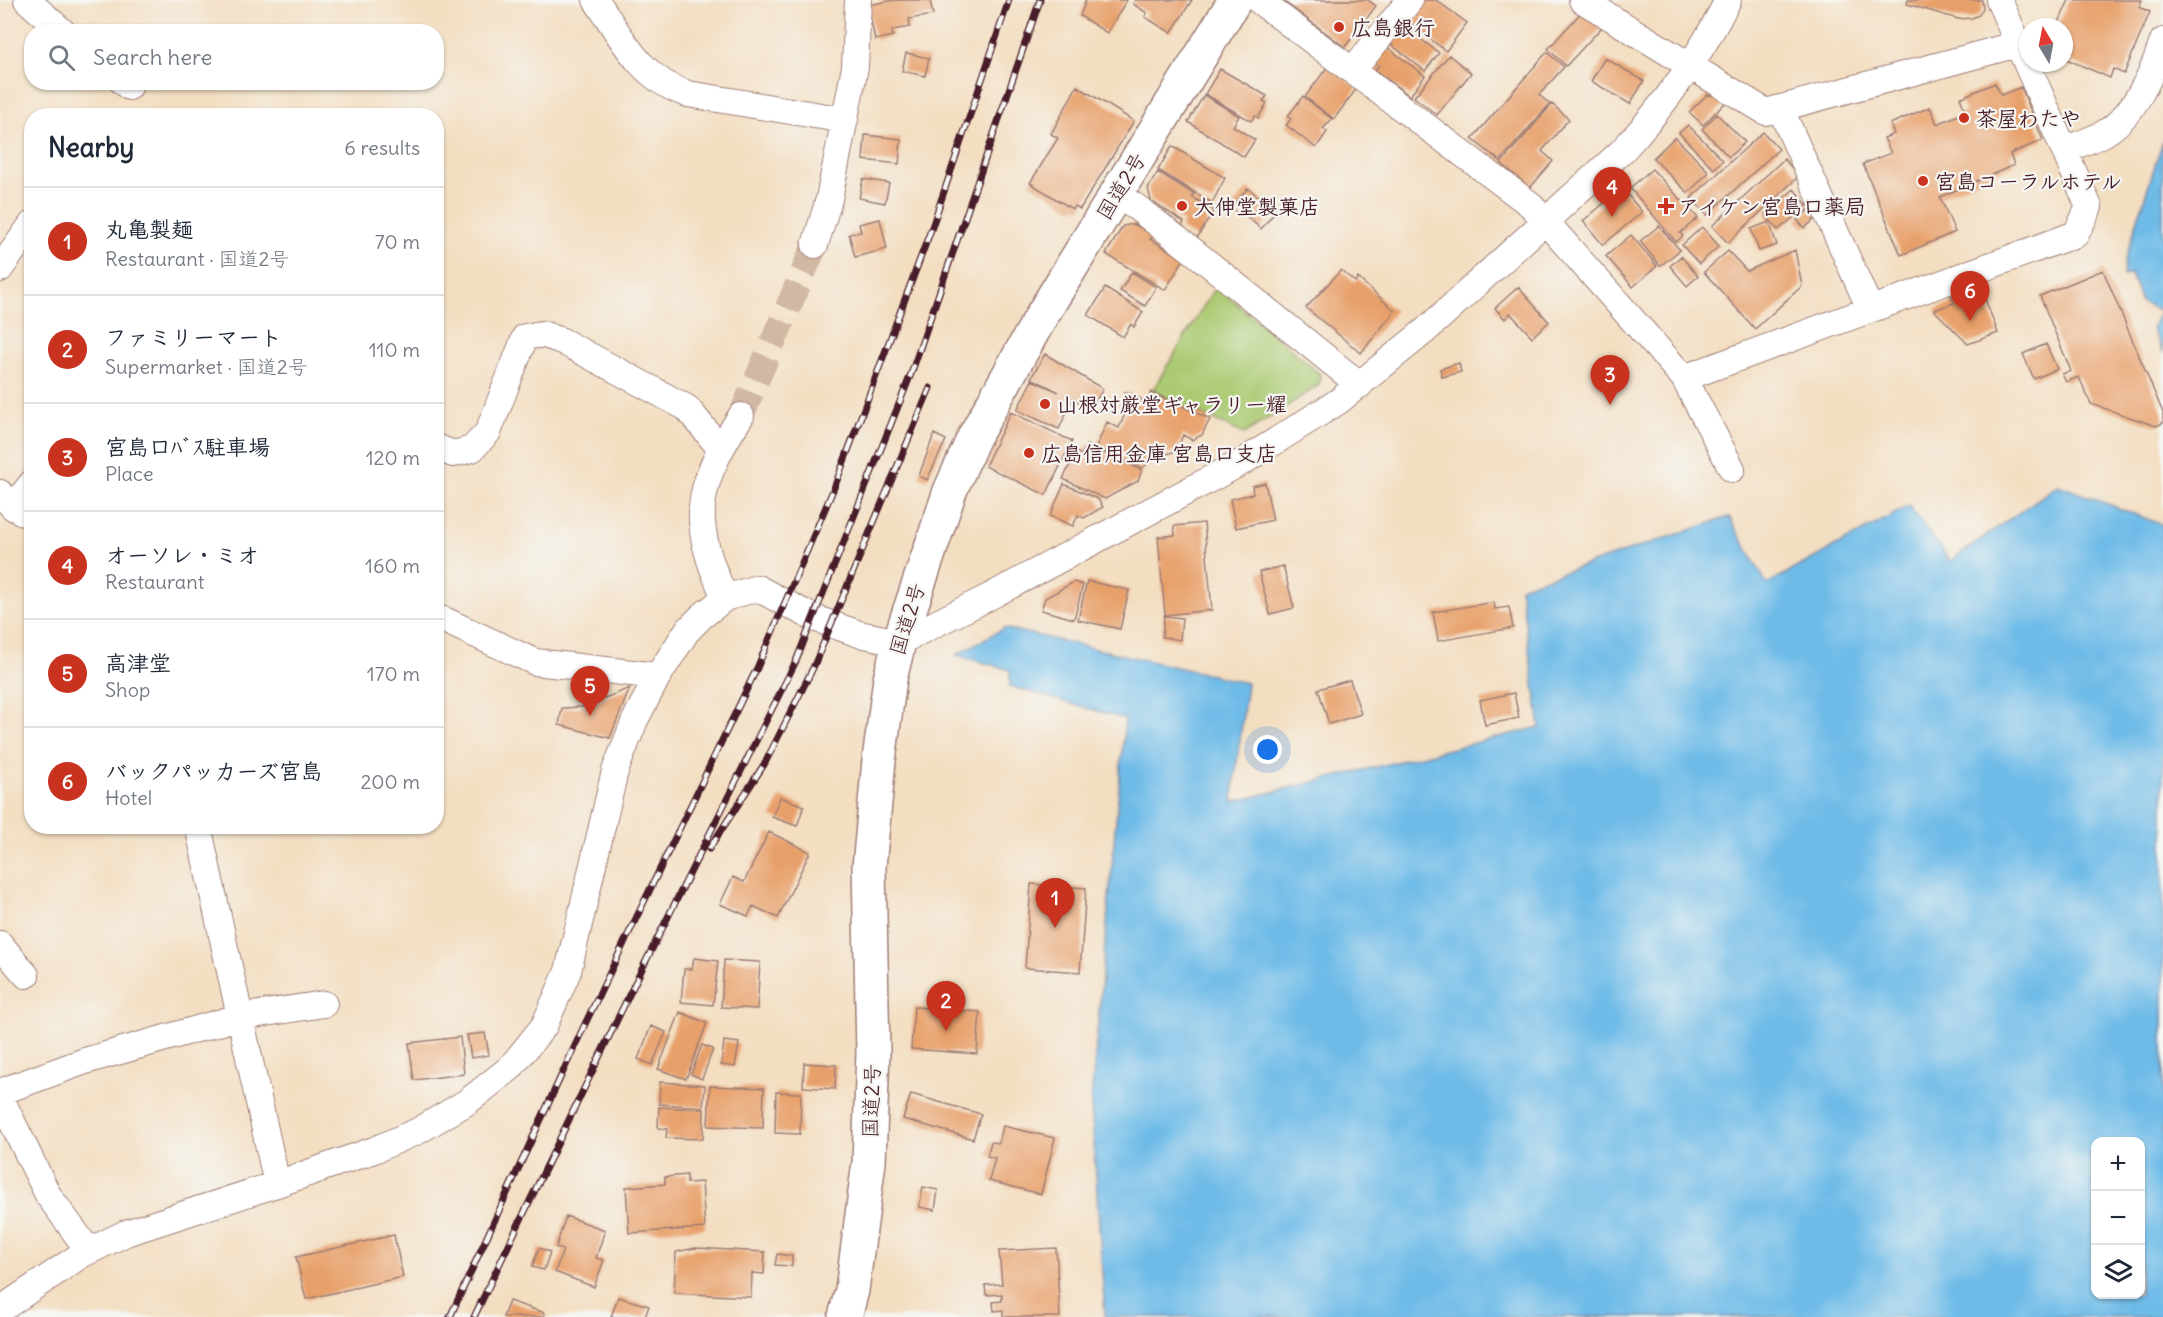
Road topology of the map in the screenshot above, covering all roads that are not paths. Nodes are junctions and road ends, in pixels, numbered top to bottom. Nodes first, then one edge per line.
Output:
1 (27, 0) edge
2 (596, 0) edge
3 (858, 0) edge
4 (1235, 0) edge
5 (1258, 0) edge
6 (1410, 0) edge
7 (1582, 0) edge
8 (1728, 0) edge
9 (1999, 0) edge
10 (54, 24) edge
11 (2163, 40) edge
12 (2018, 44) junction
13 (1691, 66) junction
14 (1352, 71) junction
15 (1781, 110) junction
16 (845, 120) junction
17 (2064, 150) junction
18 (1116, 195) junction
19 (1545, 221) junction
20 (24, 235) edge
21 (815, 246) tunnel mouth
22 (0, 269) edge
23 (1870, 309) junction
24 (1684, 378) junction
25 (1360, 386) junction
26 (741, 416) tunnel mouth
27 (720, 448) junction
28 (444, 450) edge
29 (1732, 469) dead end
30 (24, 494) edge
31 (15, 506) edge
32 (725, 598) junction
33 (444, 620) edge
34 (898, 642) junction
35 (658, 676) junction
36 (200, 834) edge
37 (0, 944) edge
38 (26, 975) dead end
39 (324, 1004) dead end
40 (239, 1017) junction
41 (0, 1092) edge
42 (0, 1097) edge
43 (277, 1184) junction
44 (89, 1251) junction
45 (0, 1310) edge
46 (845, 1317) edge

1 - 10 street
2 - 16 street
3 - 16 street
4 - 18 highway, 国道2号
5 - 14 street
6 - 14 street
7 - 13 street
8 - 13 street
9 - 12 street
11 - 17 street
12 - 15 street
12 - 17 street
13 - 15 street
13 - 19 street
14 - 19 street
15 - 23 street
16 - 21 street
17 - 23 street
18 - 25 street
18 - 34 highway, 国道2号
19 - 24 street
19 - 25 street
20 - 22 street
23 - 24 street
24 - 29 street
25 - 34 street
26 - 27 street
27 - 28 street
27 - 32 street
30 - 31 street
32 - 34 street
32 - 35 street
33 - 35 street
34 - 46 highway, 国道2号
35 - 43 street
36 - 40 street
37 - 38 street
39 - 40 street
40 - 41 street
40 - 43 street
42 - 44 street
43 - 44 street
44 - 45 street

